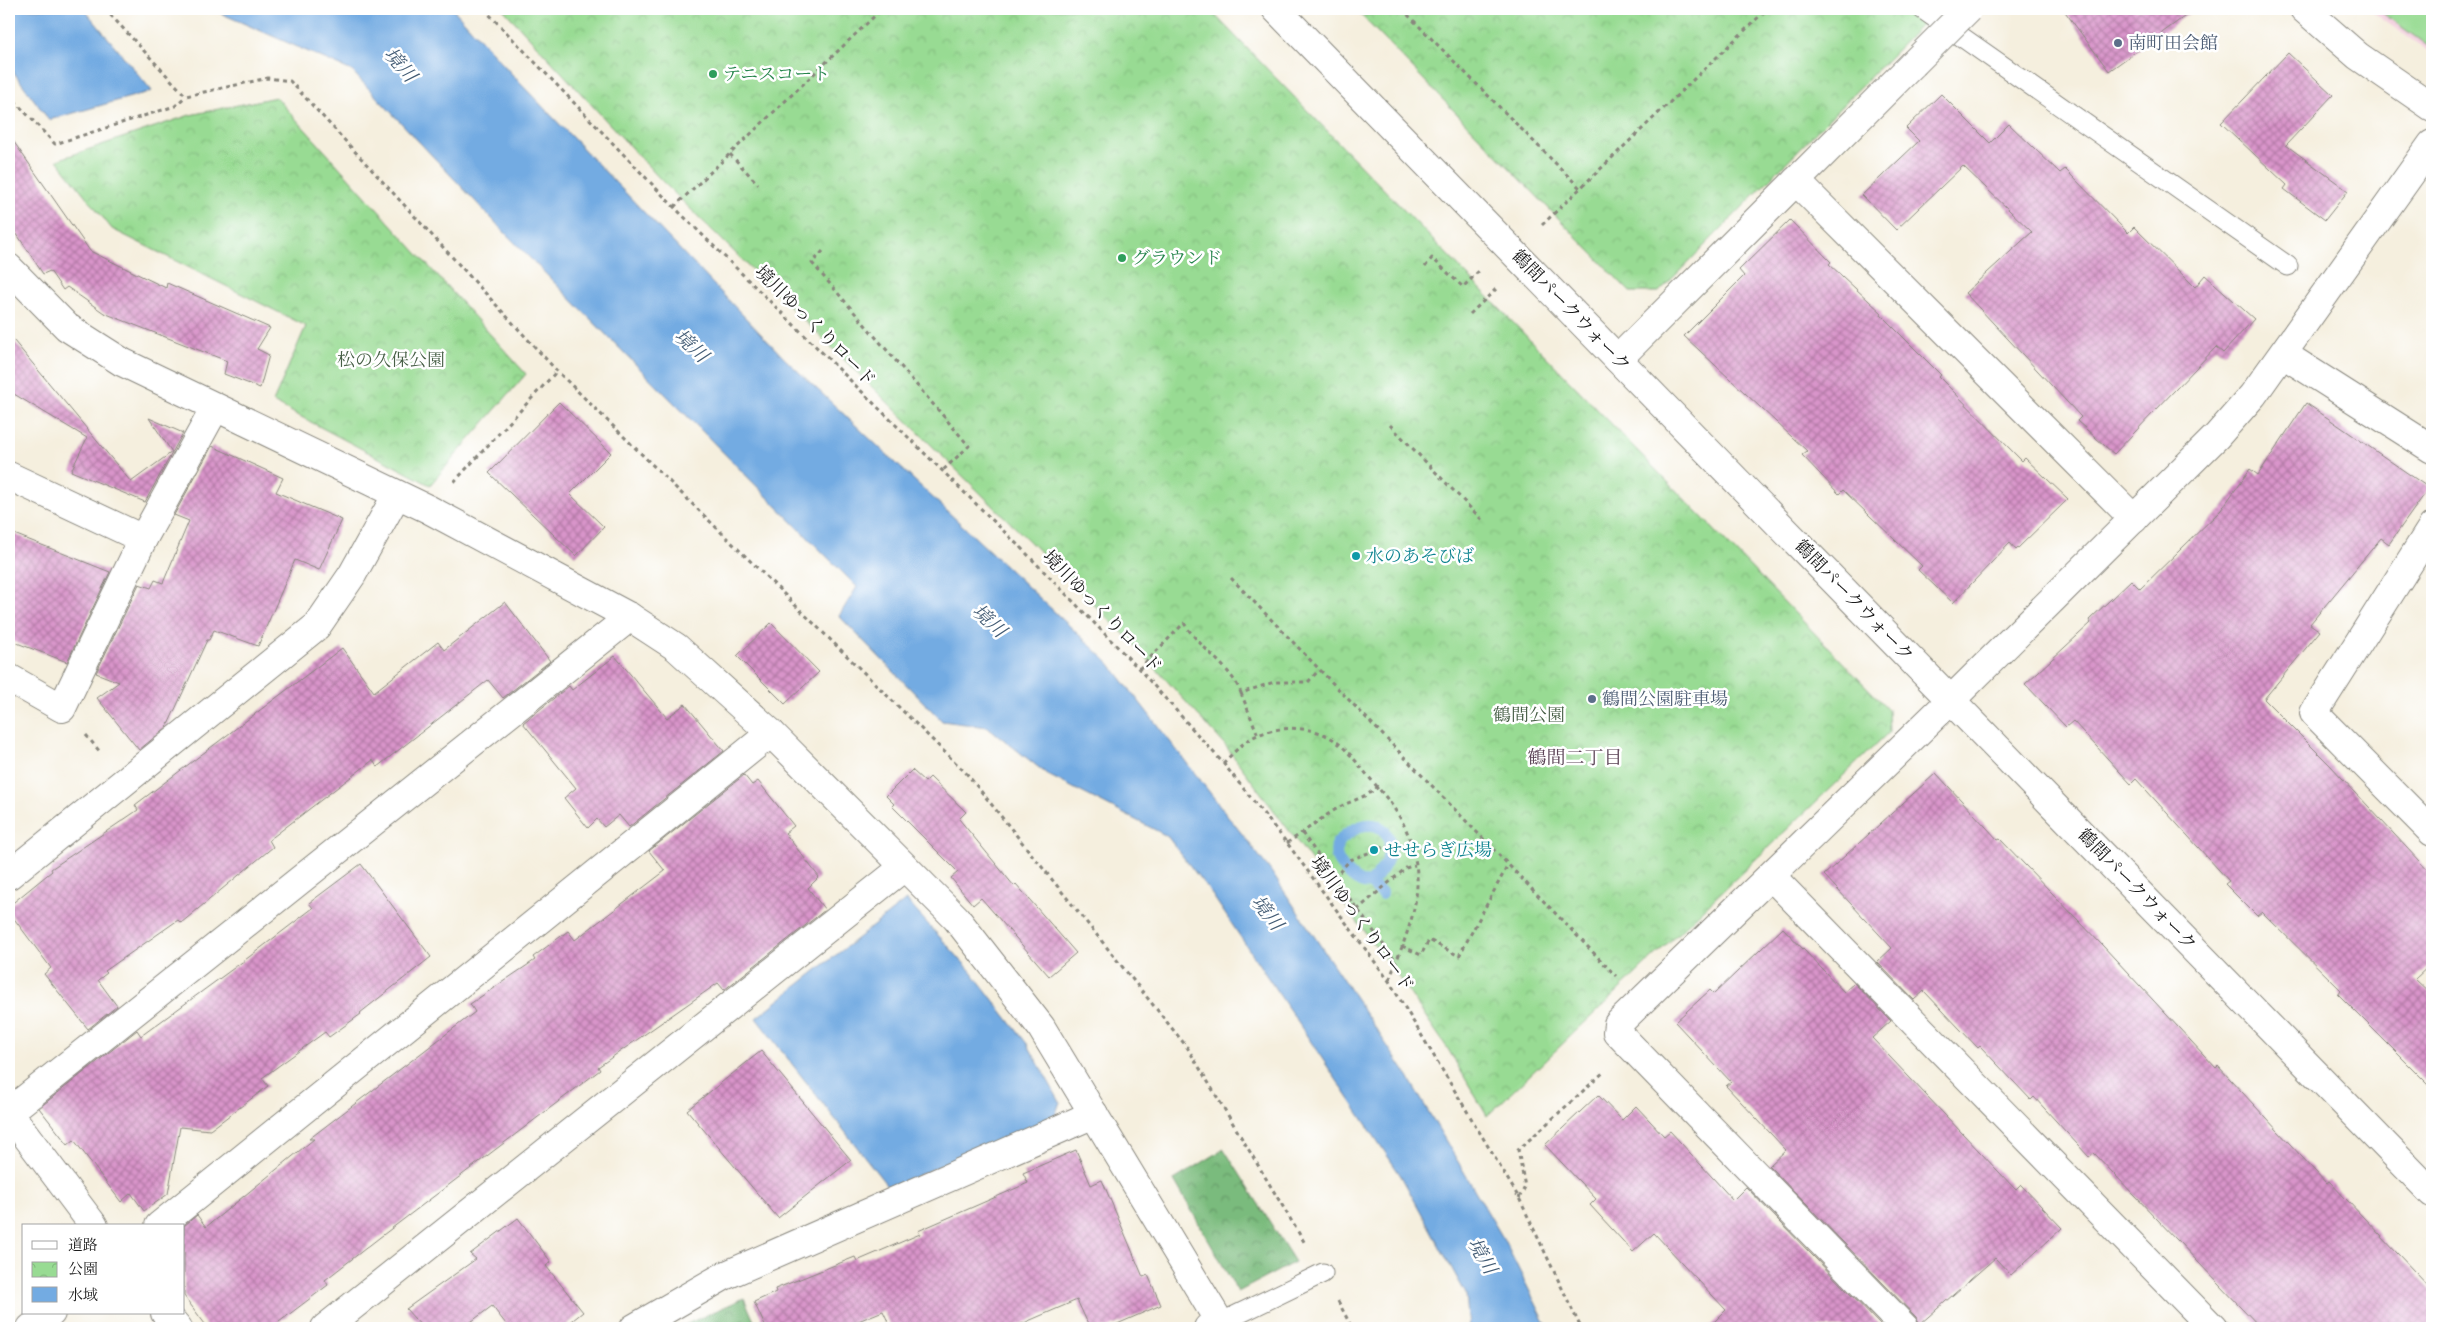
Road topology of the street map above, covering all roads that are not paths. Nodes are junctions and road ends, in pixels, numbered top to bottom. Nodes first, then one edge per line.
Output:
1 (1276, 9) edge
2 (1922, 9) edge
3 (1968, 9) edge
4 (2304, 9) edge
5 (2432, 106) edge
6 (2432, 144) edge
7 (1796, 181) junction
8 (2288, 266) dead end
9 (9, 268) edge
10 (2290, 345) junction
11 (1618, 359) junction
12 (215, 408) junction
13 (2432, 449) edge
14 (9, 476) edge
15 (396, 496) junction
16 (2134, 519) junction
17 (2432, 527) edge
18 (143, 539) junction
19 (630, 617) junction
20 (9, 678) edge
21 (1951, 700) junction
22 (771, 732) junction
23 (2432, 832) edge
24 (904, 867) junction
25 (9, 875) edge
26 (1771, 876) junction
27 (9, 1113) edge
28 (1094, 1114) junction
29 (2432, 1193) edge
30 (92, 1224) edge
31 (161, 1224) edge
32 (1323, 1273) road end
33 (50, 1314) edge
34 (167, 1314) edge
35 (1214, 1326) edge
36 (31, 1328) edge
37 (178, 1328) edge
38 (325, 1328) edge
39 (634, 1328) edge
40 (1905, 1328) edge
41 (2213, 1328) edge

1 - 11 street, 鶴間パークウォーク
2 - 8 lane
3 - 7 street, bridge
4 - 5 street
6 - 10 street
7 - 11 street
7 - 16 street
9 - 12 street
10 - 13 street
10 - 16 street
11 - 21 street, 鶴間パークウォーク
12 - 15 street
12 - 18 street
14 - 18 street
15 - 19 street
15 - 25 street
16 - 21 street
17 - 23 street
18 - 20 street
19 - 22 street
19 - 27 street
21 - 26 street
21 - 29 street, 鶴間パークウォーク
22 - 24 street
22 - 31 street
24 - 28 street
24 - 38 street
26 - 40 street
26 - 41 street
27 - 30 street
28 - 35 street
28 - 39 street
32 - 35 lane
33 - 36 street
34 - 37 street

